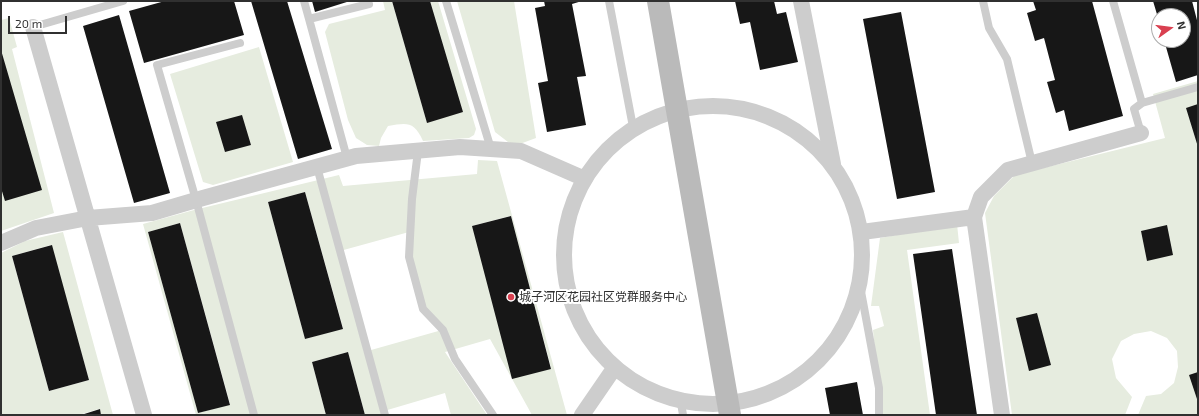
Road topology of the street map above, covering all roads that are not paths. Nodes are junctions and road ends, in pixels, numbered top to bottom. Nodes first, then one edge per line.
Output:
1 (123, 1) edge
2 (304, 1) edge
3 (446, 1) edge
4 (609, 1) edge
5 (658, 1) edge
6 (801, 1) edge
7 (984, 1) edge
8 (1113, 1) edge
9 (369, 4) dead end
10 (309, 19) junction
11 (33, 27) joint
12 (240, 43) dead end
13 (1198, 87) edge
14 (1142, 103) junction
15 (676, 109) junction
16 (633, 128) junction
17 (1141, 133) joint
18 (491, 149) junction
19 (418, 151) junction
20 (347, 158) junction
21 (1032, 164) junction
22 (317, 167) junction
23 (834, 168) junction
24 (586, 179) junction
25 (196, 200) junction
26 (974, 217) junction
27 (88, 218) junction
28 (862, 232) junction
29 (1, 243) edge
30 (860, 286) junction
31 (615, 367) junction
32 (682, 409) edge
33 (730, 410) edge
34 (144, 415) edge
35 (254, 415) edge
36 (385, 415) edge
37 (493, 415) edge
38 (582, 415) edge
39 (879, 415) edge
40 (1002, 415) edge

1 - 11 lane
2 - 10 lane
3 - 18 lane
4 - 16 lane
5 - 15 street
6 - 23 street
7 - 21 lane
8 - 14 lane
9 - 10 lane
10 - 20 lane
11 - 27 street
12 - 25 lane
13 - 14 lane
14 - 17 lane
15 - 16 street
15 - 23 street
15 - 33 street
16 - 24 street
17 - 21 street
18 - 19 street
18 - 24 street
19 - 20 street
19 - 37 lane
20 - 22 street
21 - 26 street
22 - 25 street
22 - 36 lane
23 - 28 street
24 - 31 street
25 - 27 street
25 - 35 lane
26 - 28 street
26 - 40 street
27 - 29 street
27 - 34 street
28 - 30 street
30 - 33 street
30 - 39 lane
31 - 32 street
31 - 38 street
32 - 33 street

